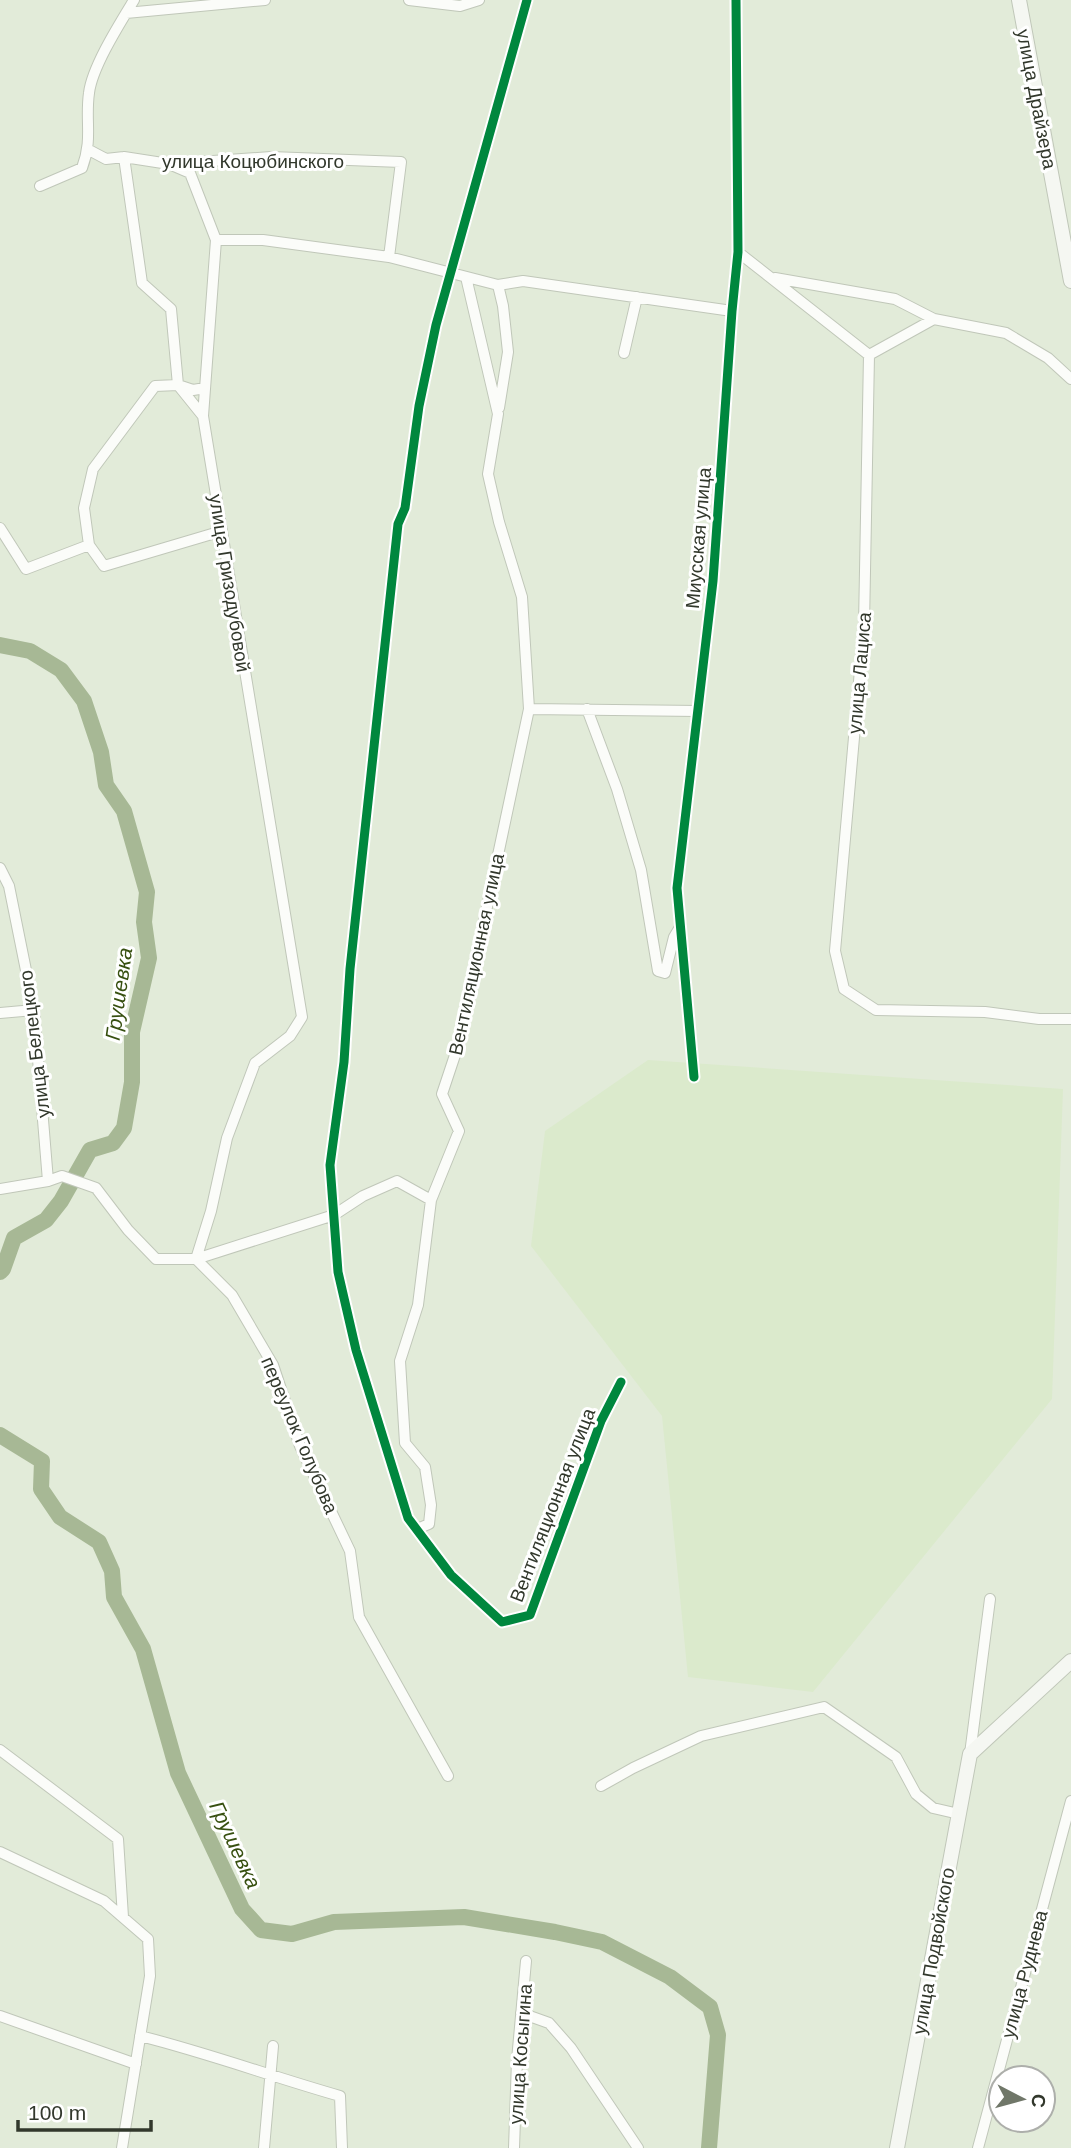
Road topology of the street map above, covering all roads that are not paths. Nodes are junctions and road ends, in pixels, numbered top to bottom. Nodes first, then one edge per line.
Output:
1 (134, 0) edge
2 (265, 0) edge
3 (409, 0) edge
4 (479, 0) edge
5 (527, 0) edge
6 (736, 0) edge
7 (1019, 0) edge
8 (126, 13) junction
9 (89, 150) junction
10 (124, 157) junction
11 (169, 164) junction
12 (40, 186) dead end
13 (216, 240) junction
14 (738, 252) junction
15 (389, 257) junction
16 (450, 271) junction
17 (466, 277) junction
18 (773, 277) junction
19 (1071, 281) edge
20 (498, 285) junction
21 (637, 297) junction
22 (732, 311) junction
23 (934, 319) junction
24 (624, 353) dead end
25 (869, 355) junction
26 (1071, 379) edge
27 (178, 385) junction
28 (205, 388) junction
29 (498, 414) junction
30 (203, 416) junction
31 (0, 528) edge
32 (222, 531) junction
33 (89, 545) junction
34 (529, 709) junction
35 (587, 709) junction
36 (698, 711) junction
37 (0, 868) edge
38 (680, 927) junction
39 (34, 1010) junction
40 (0, 1013) edge
41 (1071, 1019) edge
42 (694, 1077) dead end
43 (48, 1181) junction
44 (0, 1189) edge
45 (430, 1200) junction
46 (334, 1214) junction
47 (195, 1259) junction
48 (621, 1382) dead end
49 (417, 1529) junction
50 (990, 1599) dead end
51 (1071, 1661) edge
52 (0, 1750) edge
53 (970, 1754) junction
54 (448, 1776) dead end
55 (601, 1786) dead end
56 (1071, 1801) edge
57 (959, 1814) junction
58 (0, 1852) edge
59 (123, 1917) junction
60 (526, 1961) dead end
61 (521, 2013) junction
62 (0, 2016) edge
63 (140, 2036) junction
64 (273, 2046) dead end
65 (136, 2064) junction
66 (271, 2077) junction
67 (122, 2148) edge
68 (264, 2148) edge
69 (342, 2148) edge
70 (514, 2148) edge
71 (638, 2148) edge
72 (897, 2148) edge
73 (978, 2148) edge

1 - 8 street
2 - 8 street
3 - 4 street
5 - 16 street
6 - 14 street, Миусская улица
7 - 19 street, улица Драйзера
8 - 9 street
9 - 10 street, улица Коцюбинского
9 - 12 street
10 - 11 street, улица Коцюбинского
10 - 27 street
11 - 13 street, улица Гризодубовой
11 - 15 street, улица Коцюбинского
13 - 15 street
13 - 28 street, улица Гризодубовой
14 - 18 street
14 - 22 street, Миусская улица
15 - 16 street
16 - 17 street
16 - 46 street
17 - 20 street
17 - 29 street, Вентиляционная улица
18 - 23 street
18 - 25 street
20 - 21 street
20 - 29 street, Вентиляционная улица
21 - 22 street
21 - 24 street
22 - 36 street, Миусская улица
23 - 25 street
23 - 26 street
25 - 41 street, улица Лациса
27 - 28 street
27 - 30 street
27 - 33 street
28 - 30 street, улица Гризодубовой
29 - 34 street, Вентиляционная улица
30 - 32 street, улица Гризодубовой
31 - 33 street
32 - 33 street
32 - 47 street, улица Гризодубовой
34 - 35 street
34 - 45 street, Вентиляционная улица
35 - 36 street
35 - 38 street
36 - 38 street, Миусская улица
37 - 39 street, улица Белецкого
38 - 42 street, Миусская улица
39 - 40 street
39 - 43 street, улица Белецкого
43 - 44 street
43 - 47 street
45 - 46 street
45 - 49 street, Вентиляционная улица
46 - 47 street
46 - 49 street
47 - 54 street, переулок Голубова
48 - 49 street, Вентиляционная улица
50 - 53 street
51 - 53 street
52 - 59 street
53 - 57 street, улица Подвойского
55 - 57 street
56 - 73 street, улица Руднева
57 - 72 street, улица Подвойского
58 - 59 street
59 - 63 street
60 - 61 street, улица Косыгина
61 - 70 street, улица Косыгина
61 - 71 street
62 - 65 street
63 - 65 street
63 - 66 street
64 - 66 street
65 - 67 street
66 - 68 street
66 - 69 street

